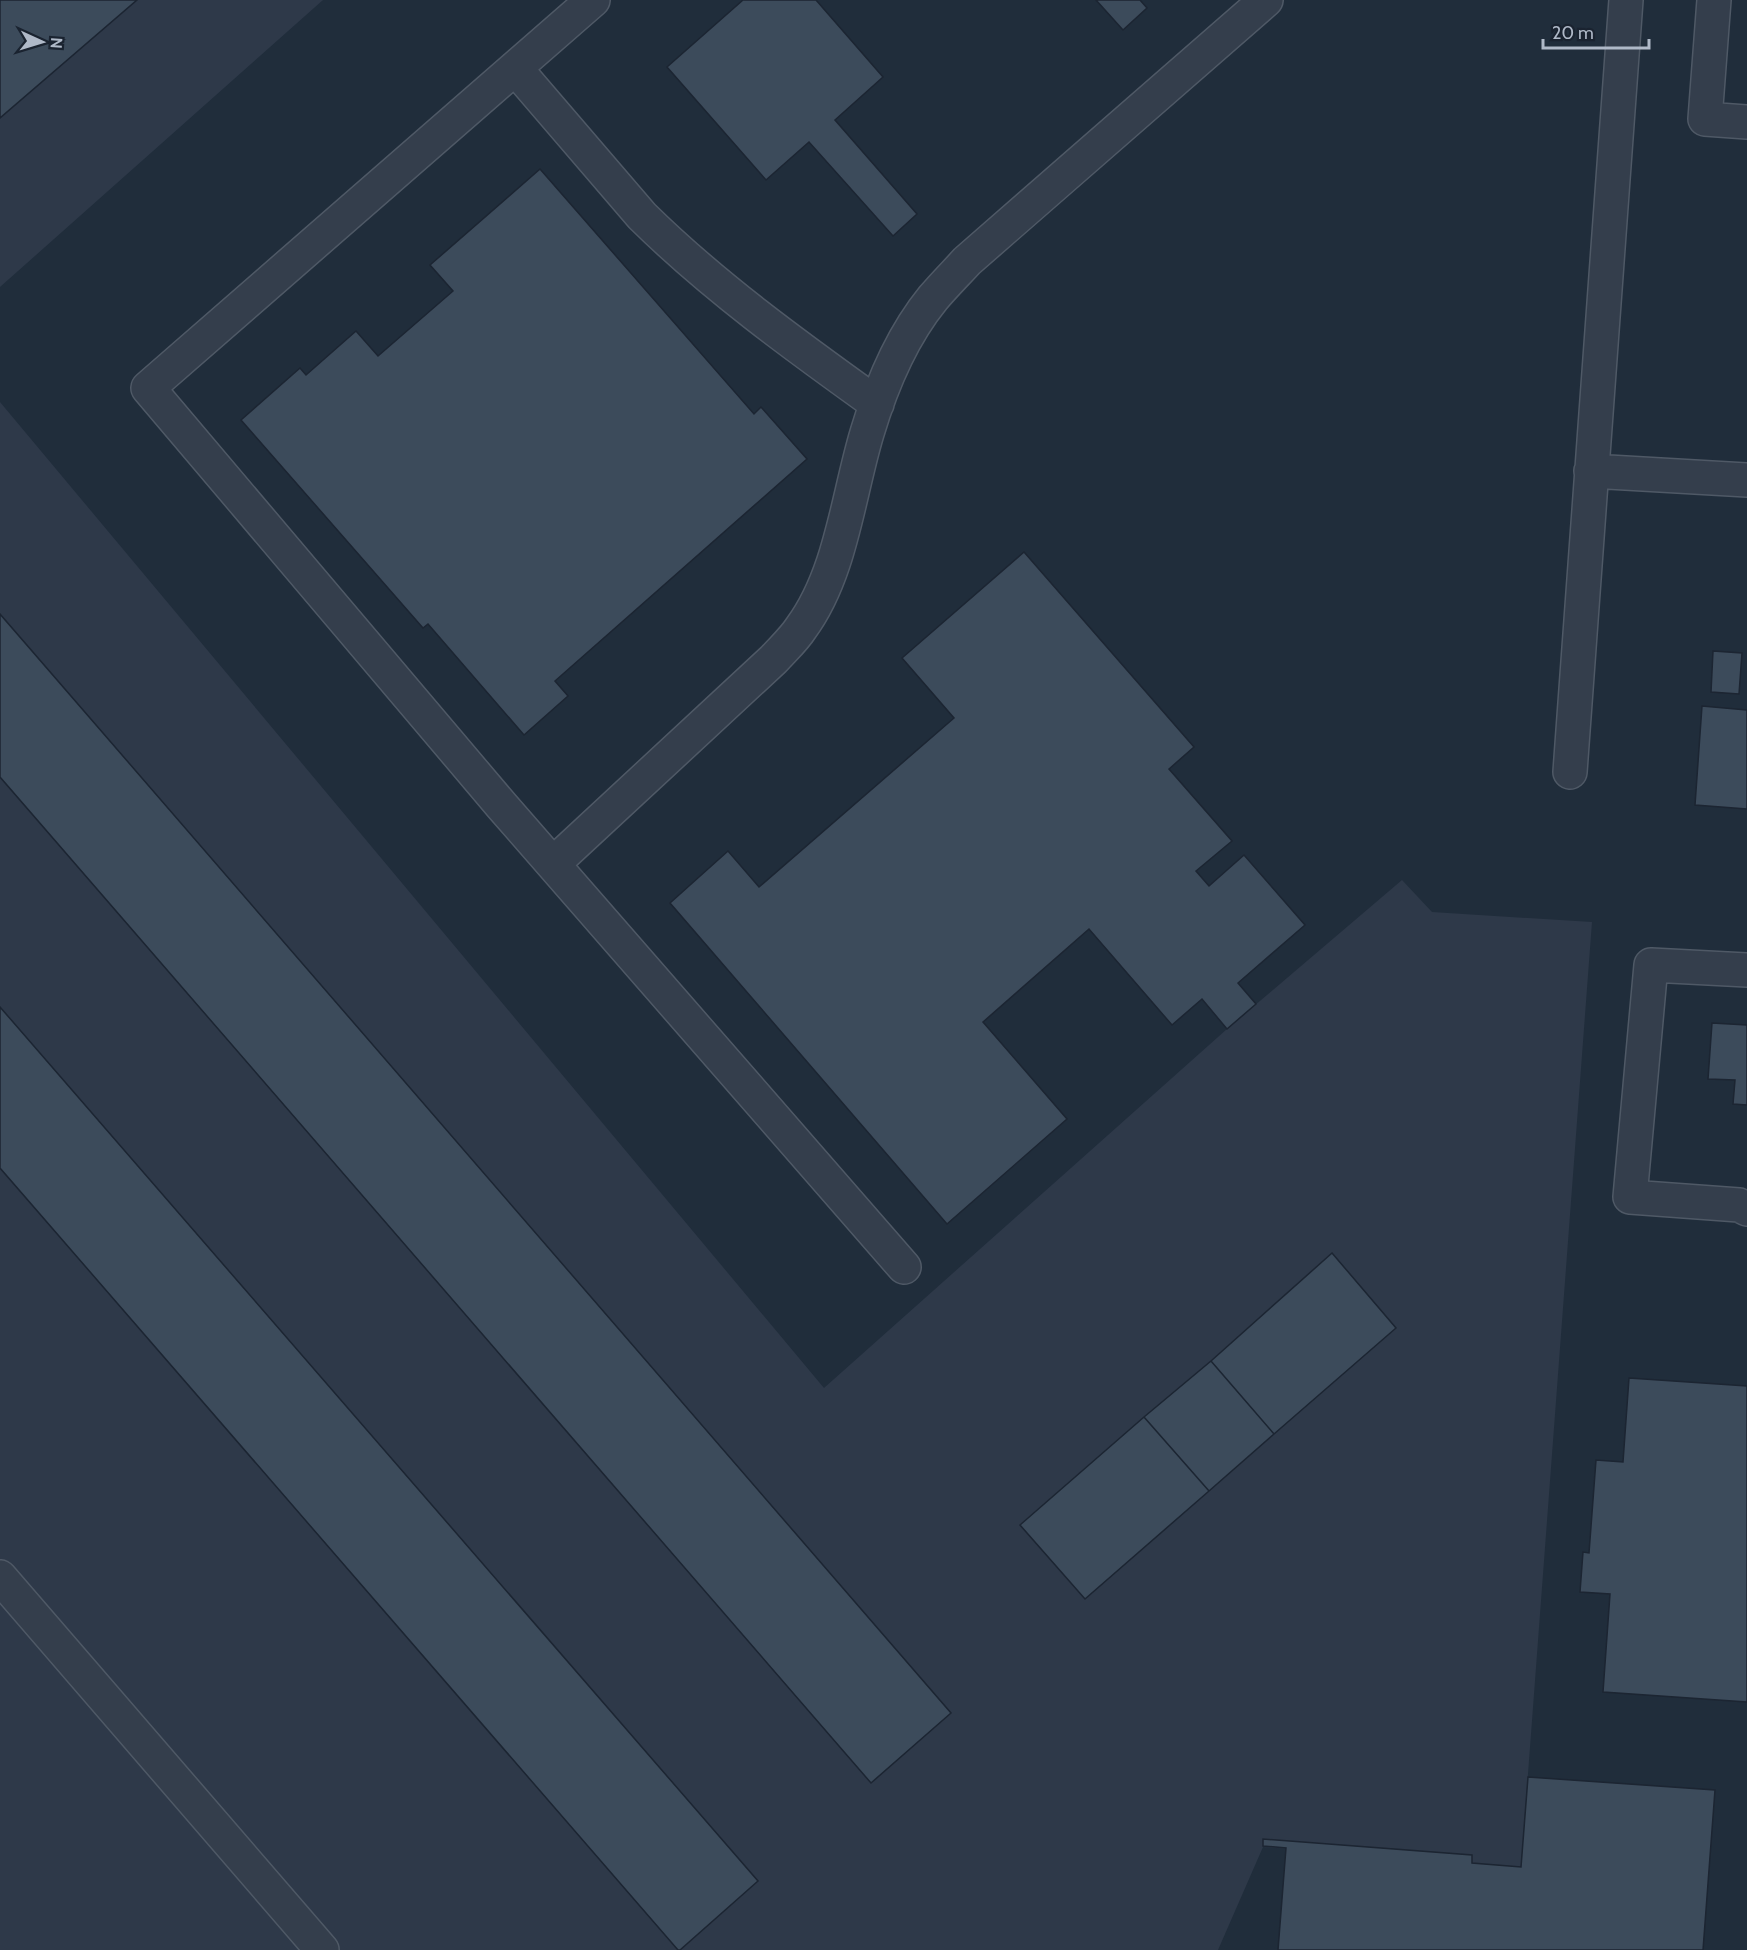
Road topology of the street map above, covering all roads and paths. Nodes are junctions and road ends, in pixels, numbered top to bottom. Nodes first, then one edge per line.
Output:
1 (593, 0) edge
2 (1266, 0) edge
3 (1626, 0) edge
4 (1714, 0) edge
5 (515, 68) junction
6 (1747, 122) edge
7 (877, 404) junction
8 (1591, 471) junction
9 (1747, 480) edge
10 (1570, 772) dead end
11 (553, 864) junction
12 (1747, 970) edge
13 (1747, 1209) edge
14 (904, 1268) dead end
15 (0, 1578) edge
16 (322, 1950) edge

1 - 5 street
2 - 7 street
3 - 8 street
4 - 6 street
5 - 7 street
5 - 11 street
7 - 11 street
8 - 9 street
8 - 10 street
11 - 14 street
12 - 13 street
15 - 16 street

